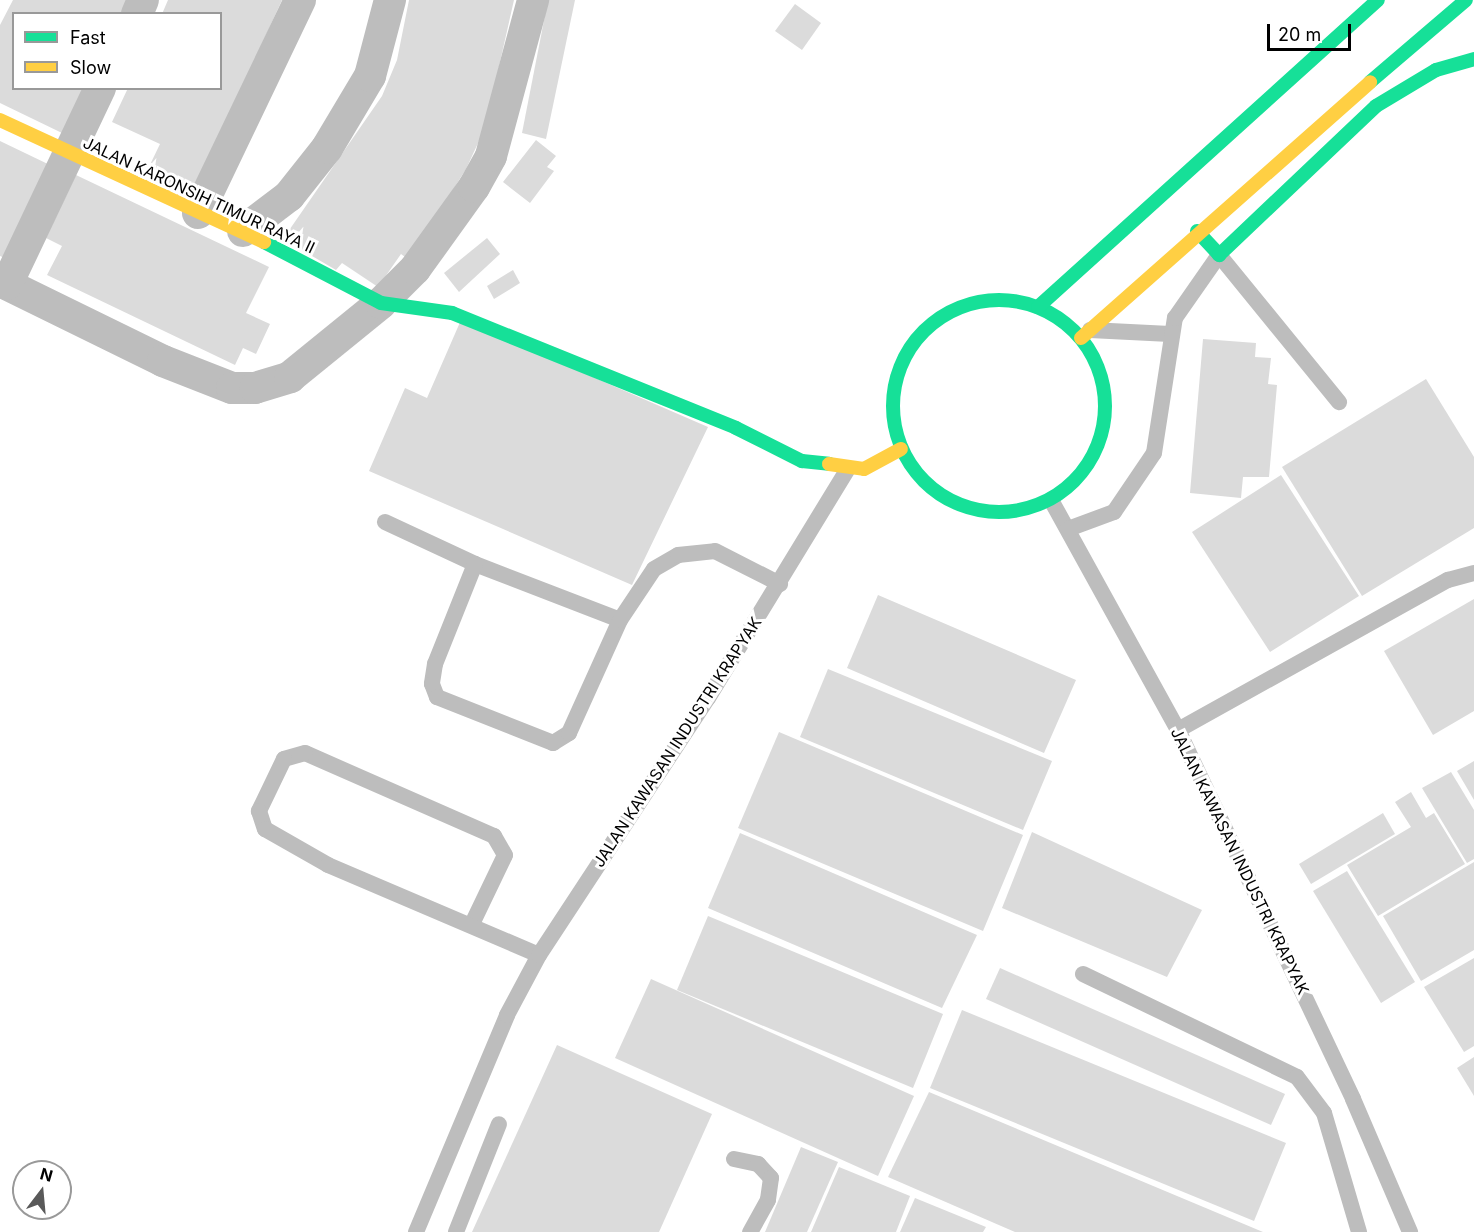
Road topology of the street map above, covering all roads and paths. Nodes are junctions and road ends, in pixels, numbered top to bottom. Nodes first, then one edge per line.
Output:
1 (300, 0) edge
2 (390, 0) edge
3 (533, 0) edge
4 (1378, 0) edge
5 (1462, 3) edge
6 (1474, 59) edge
7 (99, 90) edge
8 (0, 120) edge
9 (69, 152) junction
10 (198, 213) junction
11 (243, 231) junction
12 (1197, 231) junction
13 (1219, 255) junction
14 (3, 282) edge
15 (381, 303) junction
16 (1038, 307) junction
17 (1086, 334) junction
18 (1170, 334) junction
19 (1339, 402) dead end
20 (901, 448) junction
21 (847, 470) junction
22 (1051, 500) junction
23 (385, 522) dead end
24 (1068, 529) junction
25 (475, 564) junction
26 (1474, 573) edge
27 (780, 584) junction
28 (620, 620) junction
29 (1178, 730) junction
30 (472, 924) junction
31 (539, 955) junction
32 (1083, 974) dead end
33 (499, 1124) dead end
34 (734, 1159) dead end
35 (416, 1232) edge
36 (456, 1232) edge
37 (750, 1232) edge
38 (1359, 1232) edge
39 (1410, 1232) edge

1 - 10 street
2 - 11 street
3 - 15 street
4 - 16 street
5 - 12 street
6 - 13 street
7 - 9 street
8 - 9 street, JALAN KARONSIH TIMUR RAYA II
9 - 10 street, JALAN KARONSIH TIMUR RAYA II
9 - 14 street
10 - 11 street, JALAN KARONSIH TIMUR RAYA II
11 - 15 street, JALAN KARONSIH TIMUR RAYA II
12 - 13 street
12 - 17 street
13 - 18 lane
13 - 19 lane
14 - 15 street
15 - 21 street, JALAN KARONSIH TIMUR RAYA II
16 - 17 street
16 - 20 street
17 - 18 lane
17 - 22 street
18 - 24 lane
20 - 21 street
20 - 22 street
21 - 27 lane, JALAN KAWASAN INDUSTRI KRAPYAK
22 - 24 lane, JALAN KAWASAN INDUSTRI KRAPYAK
23 - 25 lane
24 - 29 lane, JALAN KAWASAN INDUSTRI KRAPYAK
25 - 28 lane
25 - 28 lane
26 - 29 lane
27 - 28 lane
27 - 31 lane, JALAN KAWASAN INDUSTRI KRAPYAK
29 - 39 lane, JALAN KAWASAN INDUSTRI KRAPYAK
30 - 30 lane
30 - 31 lane
31 - 35 lane, JALAN KAWASAN INDUSTRI KRAPYAK
32 - 38 lane
33 - 36 lane
34 - 37 lane

